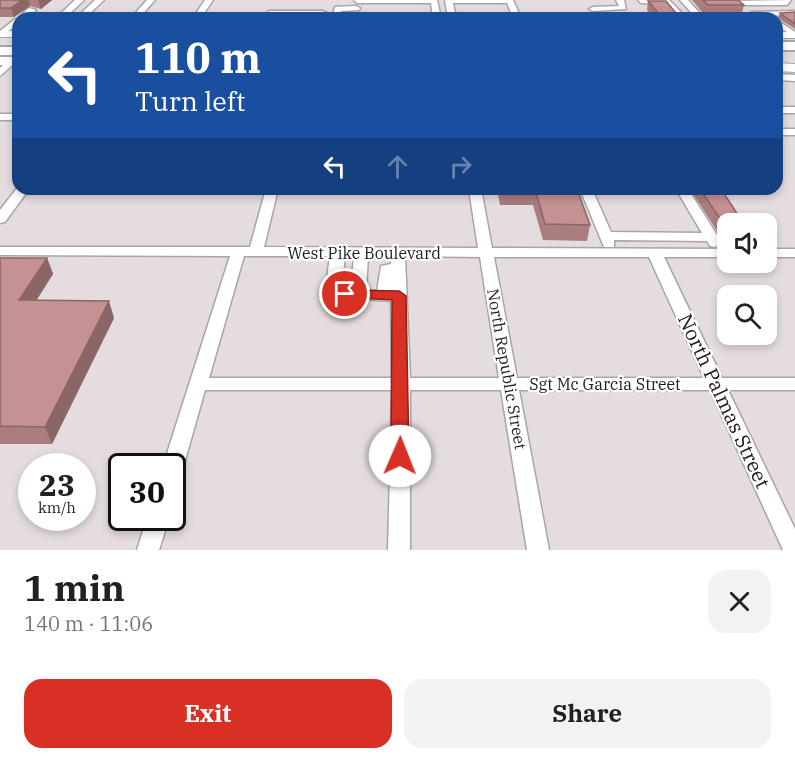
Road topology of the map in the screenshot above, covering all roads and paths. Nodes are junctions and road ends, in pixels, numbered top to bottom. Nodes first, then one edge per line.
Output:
1 (151, 0) edge
2 (419, 0) edge
3 (449, 0) edge
4 (509, 0) edge
5 (620, 0) edge
6 (641, 1) edge
7 (685, 1) edge
8 (730, 1) edge
9 (746, 1) edge
10 (787, 1) edge
11 (78, 2) edge
12 (666, 2) junction
13 (356, 3) edge
14 (96, 4) edge
15 (32, 10) dead end
16 (29, 12) edge
17 (67, 12) edge
18 (140, 12) edge
19 (337, 12) edge
20 (437, 12) edge
21 (606, 12) edge
22 (677, 12) edge
23 (741, 12) edge
24 (0, 51) edge
25 (12, 59) edge
26 (0, 73) edge
27 (18, 195) edge
28 (270, 195) edge
29 (476, 195) edge
30 (588, 195) edge
31 (686, 195) edge
32 (0, 219) edge
33 (605, 236) junction
34 (711, 237) junction
35 (717, 244) edge
36 (0, 251) edge
37 (238, 252) junction
38 (256, 252) junction
39 (612, 252) junction
40 (654, 252) junction
41 (338, 253) junction
42 (361, 253) junction
43 (486, 253) junction
44 (717, 253) edge
45 (777, 253) edge
46 (795, 253) edge
47 (398, 260) junction
48 (358, 294) junction
49 (392, 295) junction
50 (200, 384) junction
51 (716, 384) junction
52 (795, 384) edge
53 (401, 385) junction
54 (510, 385) junction
55 (178, 453) edge
56 (154, 531) edge
57 (148, 550) edge
58 (399, 550) edge
59 (538, 550) edge
60 (794, 550) edge

1 - 18 street
2 - 13 street
2 - 20 street
3 - 4 street
5 - 21 street
6 - 12 street
7 - 12 street
8 - 9 street
8 - 23 street
9 - 10 street
11 - 14 street
11 - 17 street
12 - 22 street
13 - 19 street
15 - 16 street
24 - 25 highway
25 - 26 street
27 - 32 street
28 - 38 street
29 - 43 street, North Republic Street
30 - 33 street
31 - 34 street
33 - 34 street
33 - 39 street
34 - 35 street
36 - 37 street, West Pike Boulevard
37 - 38 street, West Pike Boulevard
37 - 50 street
38 - 41 street, West Pike Boulevard
39 - 40 street, West Pike Boulevard
39 - 43 street, West Pike Boulevard
40 - 44 street, West Pike Boulevard
40 - 51 street, North Palmas Street
41 - 42 street, West Pike Boulevard
41 - 48 street
42 - 47 street, West Pike Boulevard
42 - 48 street
43 - 47 street, West Pike Boulevard
43 - 54 street, North Republic Street
45 - 46 street
47 - 49 street
48 - 49 street
49 - 53 street
50 - 53 street, Sgt Mc Garcia Street
50 - 55 street
51 - 52 street, Sgt Mc Garcia Street
51 - 54 street, Sgt Mc Garcia Street
51 - 60 street, North Palmas Street
53 - 54 street, Sgt Mc Garcia Street
53 - 58 street
54 - 59 street, North Republic Street
56 - 57 street

